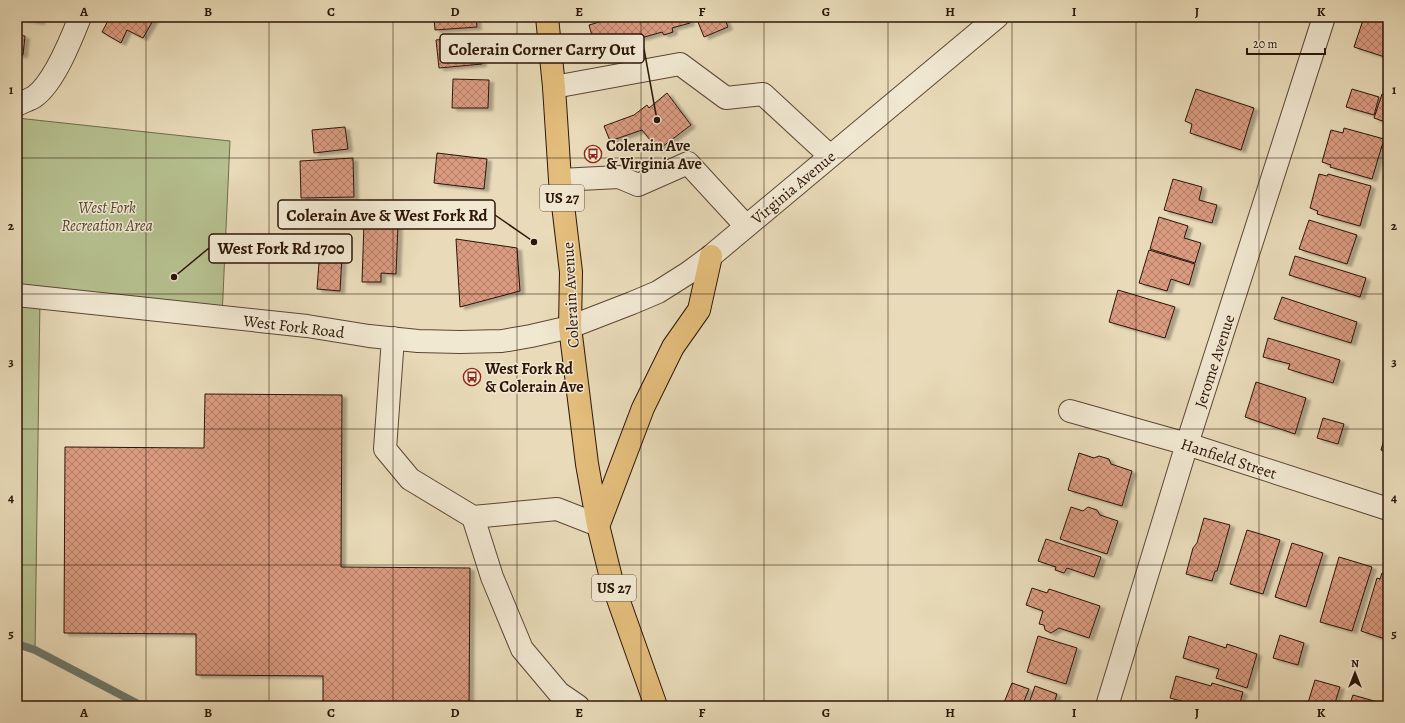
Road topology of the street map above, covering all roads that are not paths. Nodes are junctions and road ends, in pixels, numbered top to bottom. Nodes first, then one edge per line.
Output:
1 (80, 17) edge
2 (547, 17) edge
3 (997, 17) edge
4 (1324, 17) edge
5 (554, 87) junction
6 (17, 105) edge
7 (830, 156) junction
8 (560, 180) junction
9 (746, 226) junction
10 (711, 256) junction
11 (17, 295) edge
12 (570, 327) junction
13 (393, 338) junction
14 (1070, 411) dead end
15 (1187, 444) junction
16 (1388, 509) edge
17 (473, 517) junction
18 (598, 525) junction
19 (578, 706) edge
20 (656, 706) edge
21 (1107, 706) edge

1 - 6 street
2 - 5 main road, Colerain Avenue / US 27
3 - 7 street, Virginia Avenue
4 - 15 street, Jerome Avenue
5 - 7 street
5 - 8 main road, Colerain Avenue / US 27
7 - 9 street, Virginia Avenue
8 - 9 street
8 - 12 main road, Colerain Avenue / US 27
9 - 10 street, Virginia Avenue
10 - 12 street, Virginia Avenue
10 - 18 main road
11 - 13 street, West Fork Road
12 - 13 street, West Fork Road
12 - 18 main road, Colerain Avenue / US 27
13 - 17 street
14 - 15 street, Hanfield Street
15 - 16 street, Hanfield Street
15 - 21 street, Jerome Avenue
17 - 18 street
17 - 19 street
18 - 20 main road, Colerain Avenue / US 27

